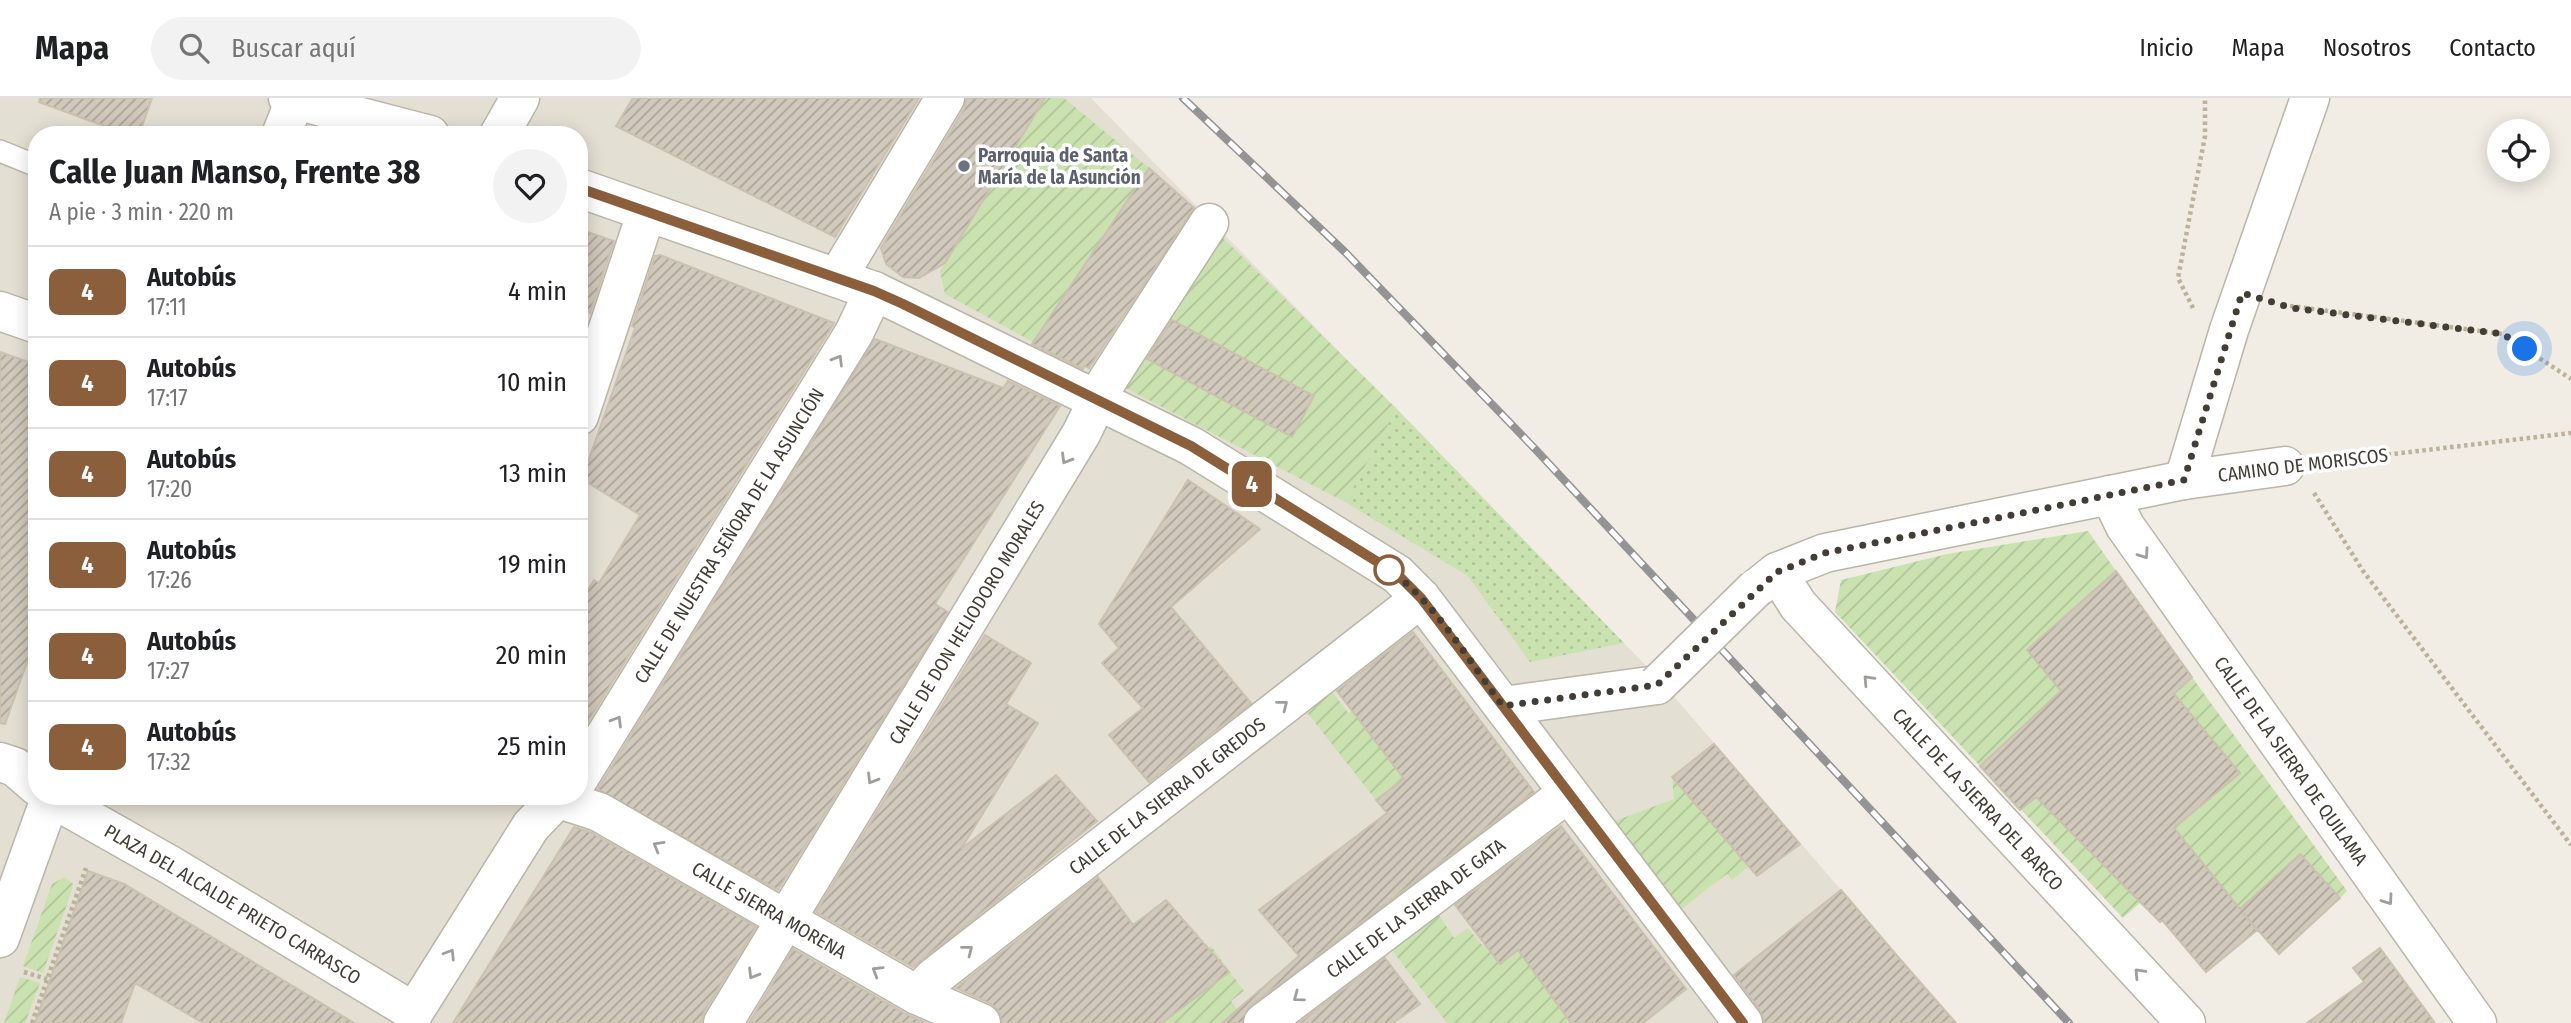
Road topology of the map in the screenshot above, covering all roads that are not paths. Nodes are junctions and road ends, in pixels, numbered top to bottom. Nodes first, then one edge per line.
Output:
1 (520, 98) edge
2 (945, 98) edge
3 (2310, 98) edge
4 (292, 99) edge
5 (343, 104) edge
6 (284, 126) edge
7 (405, 126) edge
8 (504, 126) edge
9 (0, 151) edge
10 (28, 162) edge
11 (588, 191) edge
12 (646, 214) junction
13 (1209, 223) dead end
14 (837, 278) junction
15 (874, 291) junction
16 (0, 312) edge
17 (28, 321) edge
18 (588, 389) edge
19 (1097, 399) junction
20 (2292, 465) road end
21 (2184, 480) junction
22 (2110, 495) junction
23 (1767, 580) junction
24 (1421, 598) junction
25 (1503, 706) junction
26 (588, 751) edge
27 (0, 762) edge
28 (28, 778) edge
29 (1568, 793) junction
30 (43, 805) edge
31 (65, 805) edge
32 (550, 805) edge
33 (586, 805) edge
34 (786, 919) junction
35 (8, 954) edge
36 (917, 995) junction
37 (402, 1014) edge
38 (723, 1023) edge
39 (981, 1023) edge
40 (1264, 1023) edge
41 (1742, 1023) edge
42 (2186, 1023) edge
43 (2477, 1023) edge

1 - 8 street
2 - 14 street
3 - 21 street
4 - 5 street
4 - 6 street
5 - 7 street
9 - 10 lane
11 - 12 street
12 - 14 street
12 - 18 street
13 - 19 street, CALLE DE DON HELIODORO MORALES
14 - 15 street
15 - 19 street
26 -> 15 street, CALLE DE NUESTRA SEÑORA DE LA ASUNCIÓN
16 - 17 street
19 - 24 street
19 -> 34 street, CALLE DE DON HELIODORO MORALES
20 - 21 street, CAMINO DE MORISCOS
21 - 22 street, CAMINO DE MORISCOS
22 - 23 street, CAMINO DE MORISCOS
22 -> 43 street, CALLE DE LA SIERRA DE QUILAMA
23 - 25 street, bridge
42 -> 23 street, CALLE DE LA SIERRA DEL BARCO
24 - 25 street
36 -> 24 street, CALLE DE LA SIERRA DE GREDOS
25 - 29 street
27 - 28 street, PLAZA DEL ALCALDE PRIETO CARRASCO
29 -> 40 street, CALLE DE LA SIERRA DE GATA
29 - 41 street
30 - 35 street
31 - 37 street, PLAZA DEL ALCALDE PRIETO CARRASCO
37 -> 32 street, CALLE DE NUESTRA SEÑORA DE LA ASUNCIÓN
34 -> 33 street, CALLE SIERRA MORENA
36 -> 34 street, CALLE SIERRA MORENA
34 -> 38 street, CALLE DE DON HELIODORO MORALES
36 - 39 street, CALLE SIERRA MORENA

